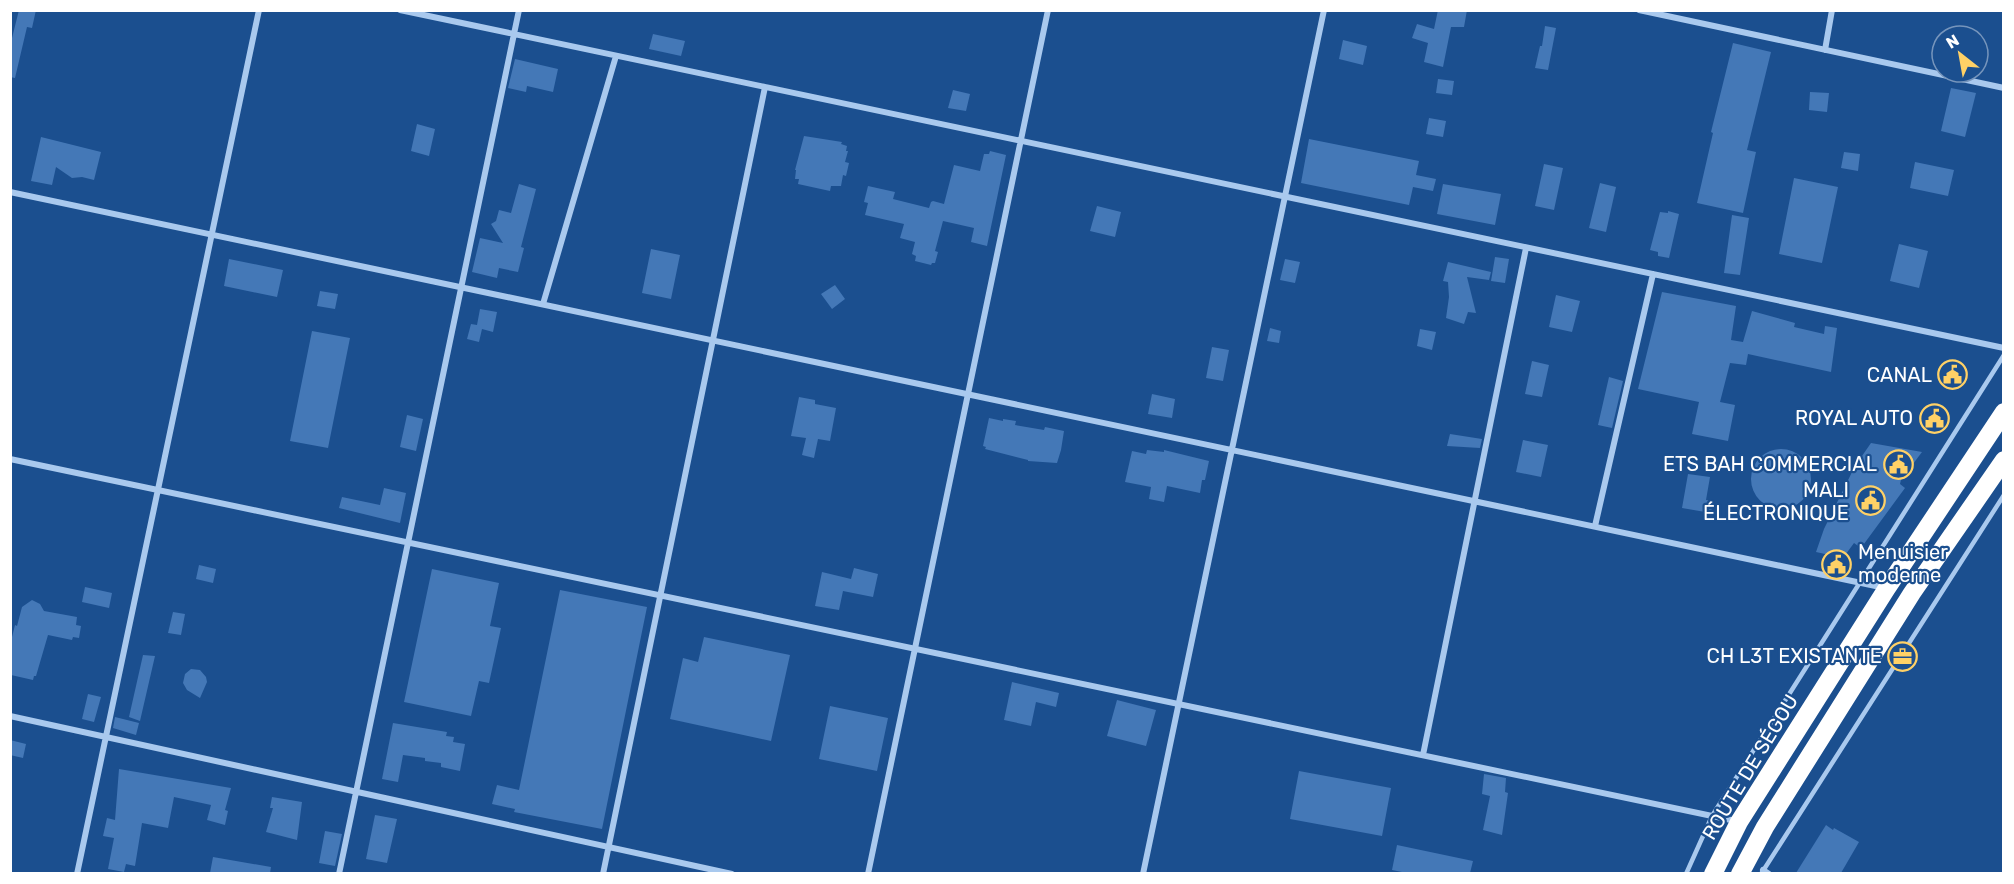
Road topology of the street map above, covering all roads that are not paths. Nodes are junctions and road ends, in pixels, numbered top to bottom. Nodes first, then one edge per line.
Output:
1 (259, 10) edge
2 (400, 10) edge
3 (519, 10) edge
4 (1048, 10) edge
5 (1324, 10) edge
6 (1639, 10) edge
7 (1832, 10) edge
8 (514, 34) junction
9 (1825, 50) junction
10 (616, 56) junction
11 (765, 87) junction
12 (2004, 88) edge
13 (1021, 141) junction
14 (10, 192) edge
15 (1285, 196) junction
16 (212, 234) junction
17 (1526, 248) junction
18 (1653, 274) junction
19 (462, 287) junction
20 (543, 304) junction
21 (713, 340) junction
22 (2004, 348) edge
23 (2004, 354) edge
24 (968, 394) junction
25 (2004, 412) edge
26 (1232, 449) junction
27 (10, 459) edge
28 (2002, 467) edge
29 (158, 490) junction
30 (2004, 495) edge
31 (1473, 501) junction
32 (1594, 526) junction
33 (408, 542) junction
34 (1858, 582) junction
35 (1887, 588) junction
36 (661, 595) junction
37 (915, 648) junction
38 (1179, 704) junction
39 (10, 716) edge
40 (105, 737) junction
41 (1423, 755) junction
42 (356, 792) junction
43 (1712, 816) junction
44 (1739, 822) junction
45 (609, 847) junction
46 (1764, 872) edge
47 (76, 873) edge
48 (339, 873) edge
49 (603, 873) edge
50 (732, 873) edge
51 (868, 873) edge
52 (1143, 873) edge
53 (1686, 873) edge
54 (1713, 873) edge
55 (1740, 873) edge

1 - 16 street
2 - 8 street
3 - 8 street
4 - 13 street
5 - 15 street
6 - 9 street
7 - 9 street
8 - 10 street
8 - 19 street
9 - 12 street
10 - 11 street
10 - 20 street
11 - 13 street
11 - 21 street
13 - 15 street
13 - 24 street
14 - 16 street
15 - 17 street
15 - 26 street
16 - 19 street
16 - 29 street
17 - 18 street
17 - 31 street
18 - 22 street
18 - 32 street
19 - 20 street
19 - 33 street
20 - 21 street
21 - 24 street
21 - 36 street
23 - 34 lane
24 - 26 street
24 - 37 street
25 - 35 highway, ROUTE DE SÉGOU
26 - 31 street
26 - 38 street
27 - 29 street
28 - 55 highway
29 - 33 street
29 - 40 street
30 - 46 lane
31 - 32 street
31 - 41 street
32 - 34 street
33 - 36 street
33 - 42 street
34 - 35 street
34 - 43 lane
35 - 44 highway, ROUTE DE SÉGOU
36 - 37 street
36 - 45 street
37 - 38 street
37 - 51 street
38 - 41 street
38 - 52 street
39 - 40 street
40 - 42 street
40 - 47 street
41 - 43 street
42 - 45 street
42 - 48 street
43 - 44 street
43 - 53 lane
44 - 54 highway, ROUTE DE SÉGOU
45 - 49 street
45 - 50 street

